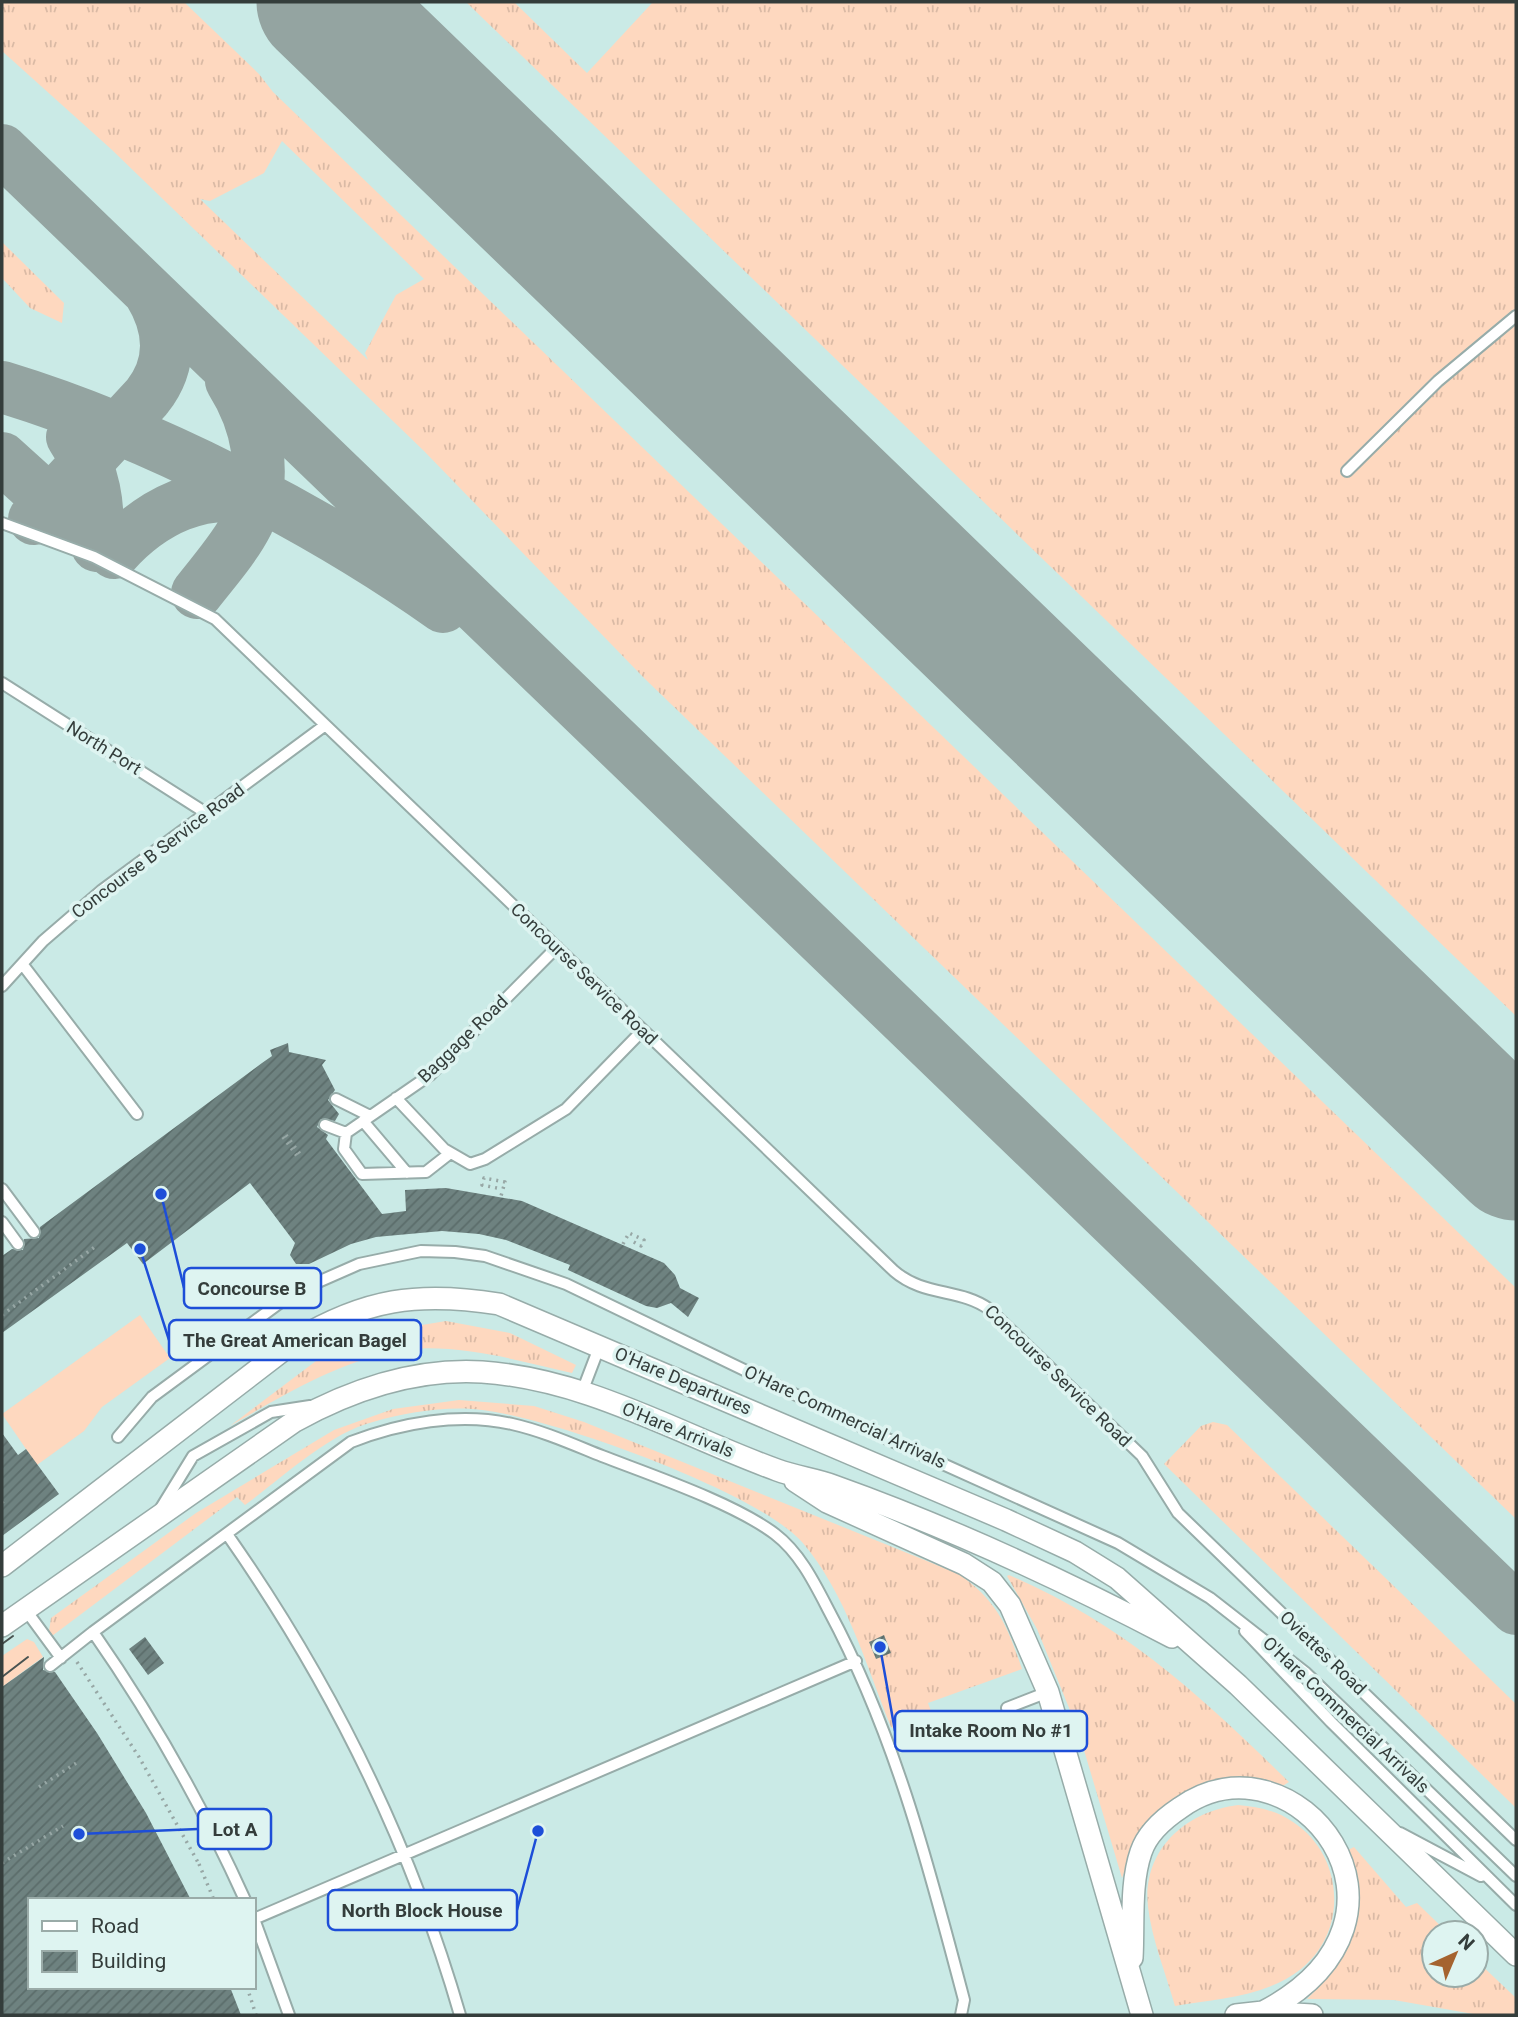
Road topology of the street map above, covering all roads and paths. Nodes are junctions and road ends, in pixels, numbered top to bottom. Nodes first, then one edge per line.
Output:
1 (1516, 316) edge
2 (1347, 471) dead end
3 (2, 523) edge
4 (2, 683) edge
5 (324, 726) junction
6 (206, 813) junction
7 (556, 947) junction
8 (23, 965) junction
9 (2, 986) edge
10 (643, 1030) junction
11 (396, 1098) junction
12 (336, 1099) dead end
13 (137, 1114) dead end
14 (367, 1118) junction
15 (325, 1125) dead end
16 (346, 1133) junction
17 (284, 1136) dead end
18 (449, 1154) junction
19 (298, 1155) dead end
20 (407, 1173) junction
21 (497, 1188) dead end
22 (2, 1189) edge
23 (501, 1196) dead end
24 (2, 1222) edge
25 (34, 1232) dead end
26 (630, 1240) dead end
27 (18, 1244) dead end
28 (623, 1244) dead end
29 (96, 1246) dead end
30 (2, 1315) edge
31 (600, 1345) junction
32 (582, 1392) junction
33 (327, 1404) junction
34 (118, 1437) dead end
35 (1142, 1457) joint
36 (779, 1471) junction
37 (2, 1502) edge
38 (5, 1507) dead end
39 (156, 1517) junction
40 (227, 1534) junction
41 (2, 1566) edge
42 (1222, 1608) junction
43 (24, 1609) junction
44 (2, 1626) edge
45 (93, 1632) junction
46 (1202, 1653) junction
47 (65, 1654) junction
48 (856, 1661) junction
49 (50, 1666) dead end
50 (1048, 1692) junction
51 (1007, 1708) dead end
52 (78, 1762) dead end
53 (55, 1769) dead end
54 (58, 1774) junction
55 (38, 1787) dead end
56 (1380, 1823) junction
57 (63, 1826) dead end
58 (1516, 1840) edge
59 (403, 1856) junction
60 (2, 1863) edge
61 (1516, 1876) edge
62 (1493, 1883) junction
63 (213, 1898) edge
64 (244, 1898) edge
65 (1516, 1905) edge
66 (256, 1918) edge
67 (256, 1924) edge
68 (1516, 1955) edge
69 (1132, 1975) junction
70 (248, 1989) edge
71 (1141, 2008) edge
72 (1257, 2013) edge
73 (256, 2015) edge
74 (289, 2015) edge
75 (460, 2015) edge
76 (961, 2015) edge
77 (1236, 2015) edge
78 (1312, 2015) edge

1 - 2 lane
3 - 5 lane, Concourse Service Road
4 - 6 lane, North Port
5 - 6 lane, Concourse B Service Road
5 - 7 lane, Concourse Service Road
6 - 8 lane, Concourse B Service Road
7 - 10 lane, Concourse Service Road
7 - 11 lane, Baggage Road
8 - 9 lane, Concourse B Service Road
8 - 13 lane
10 - 18 lane
10 - 35 lane, Concourse Service Road
11 - 14 lane, Baggage Road
11 - 18 lane
12 - 14 lane
14 - 16 lane, Baggage Road
14 - 20 lane
15 - 16 lane
16 - 20 lane
17 - 19 path
18 - 20 lane
21 - 23 path
22 - 25 lane
24 - 27 lane
26 - 28 path
29 - 30 path
31 - 32 lane
31 - 41 street, O'Hare Departures
31 - 46 street, O'Hare Departures
32 - 33 street, O'Hare Arrivals
32 - 36 street, O'Hare Arrivals
33 - 39 street, O'Hare Arrivals
33 - 39 lane
34 - 42 lane, O'Hare Commercial Arrivals
35 - 58 lane, Oviettes Road
36 - 46 street, O'Hare Arrivals
36 - 50 street
37 - 38 path
39 - 43 street, O'Hare Arrivals
40 - 45 lane
40 - 48 lane
40 - 59 lane
42 - 61 lane, O'Hare Commercial Arrivals
42 - 62 lane
43 - 44 street, O'Hare Arrivals
43 - 47 lane
45 - 47 lane
45 - 64 lane
46 - 56 street
47 - 49 lane
47 - 63 path
48 - 59 lane
48 - 76 lane
50 - 51 lane
50 - 69 street
52 - 54 path
53 - 54 path
54 - 55 path
56 - 62 lane
56 - 68 street
57 - 60 path
59 - 66 lane
59 - 75 lane
62 - 65 lane
67 - 74 lane
69 - 71 street
69 - 72 street
70 - 73 path
72 - 77 street
72 - 78 street

